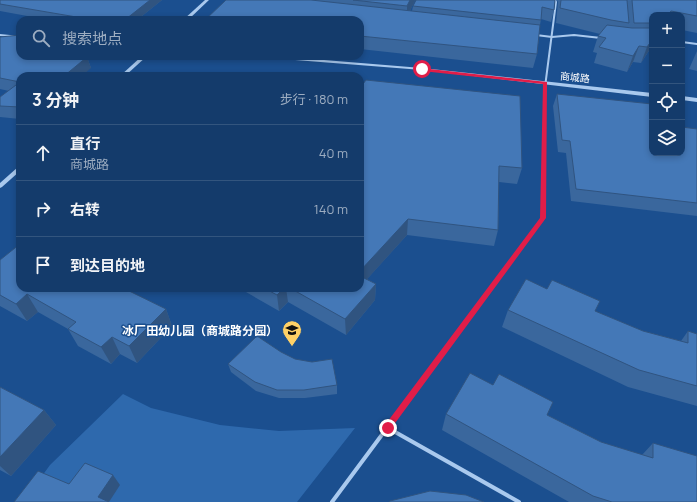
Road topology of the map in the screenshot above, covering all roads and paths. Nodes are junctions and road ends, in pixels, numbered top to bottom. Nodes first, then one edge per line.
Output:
1 (207, 0) edge
2 (555, 0) edge
3 (189, 16) edge
4 (529, 34) edge
5 (0, 35) edge
6 (16, 37) edge
7 (552, 37) junction
8 (604, 38) edge
9 (685, 42) edge
10 (697, 44) edge
11 (140, 60) edge
12 (308, 60) edge
13 (127, 72) edge
14 (545, 83) junction
15 (649, 95) edge
16 (685, 98) edge
17 (697, 100) edge
18 (16, 172) edge
19 (0, 186) edge
20 (388, 428) junction
21 (332, 502) edge
22 (519, 502) edge

1 - 3 street
2 - 7 lane
4 - 7 lane
5 - 6 street
7 - 8 lane
7 - 14 lane
9 - 10 lane
11 - 13 street
12 - 14 street, 商城路
14 - 15 street, 商城路
14 - 20 lane
16 - 17 street
18 - 19 street
20 - 21 lane
20 - 22 lane

